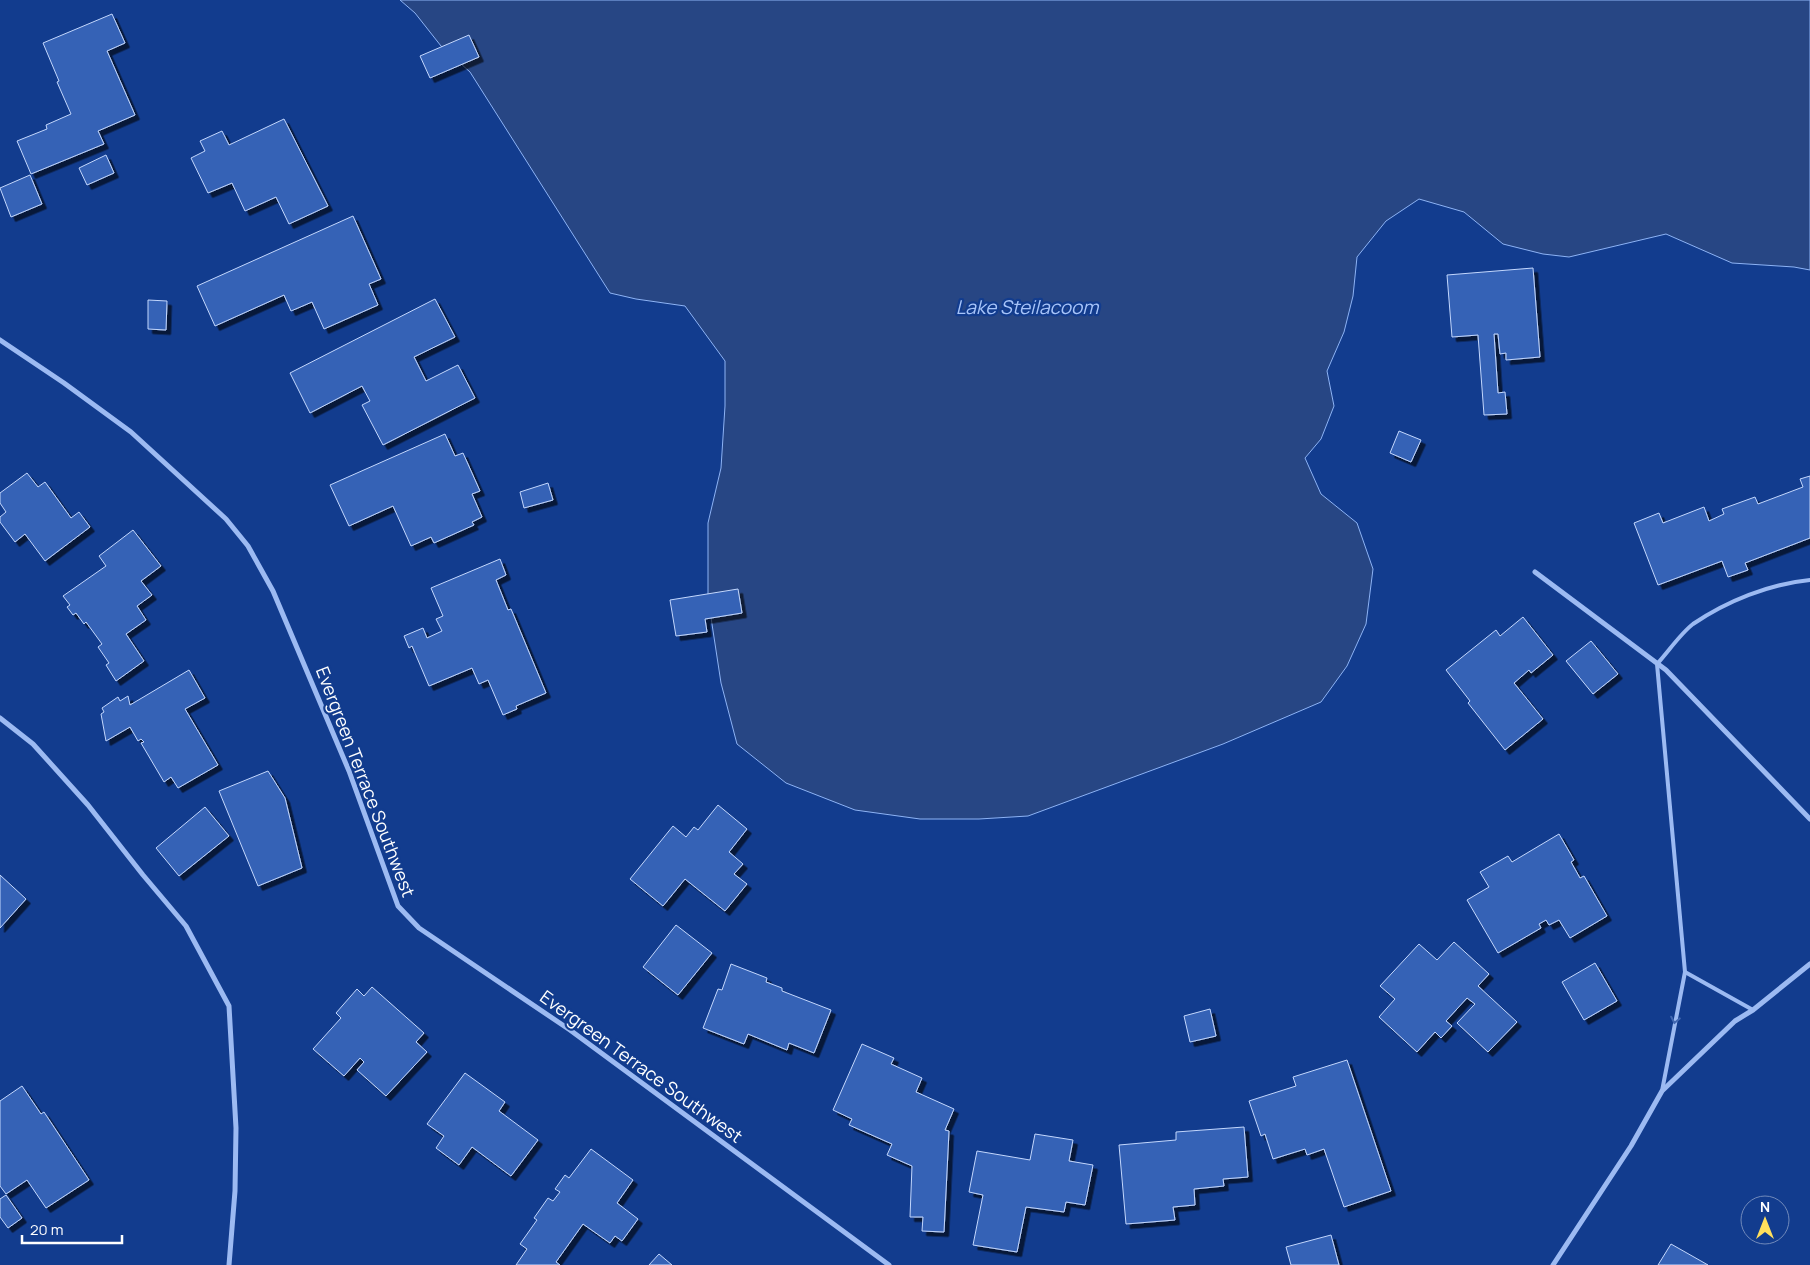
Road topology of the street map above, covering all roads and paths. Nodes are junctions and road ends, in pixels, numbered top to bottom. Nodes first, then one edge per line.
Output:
1 (0, 340) edge
2 (1535, 572) dead end
3 (1810, 580) edge
4 (1657, 664) junction
5 (0, 718) edge
6 (1810, 820) edge
7 (1810, 964) edge
8 (1685, 972) junction
9 (1753, 1010) junction
10 (1662, 1091) junction
11 (229, 1265) edge
12 (888, 1265) edge
13 (1553, 1265) edge

1 - 12 street, Evergreen Terrace Southwest
2 - 4 street
3 - 4 lane
4 - 6 street
4 - 8 lane
5 - 11 street
7 - 9 street
8 - 9 lane
8 -> 10 lane
9 - 10 street
10 - 13 street

